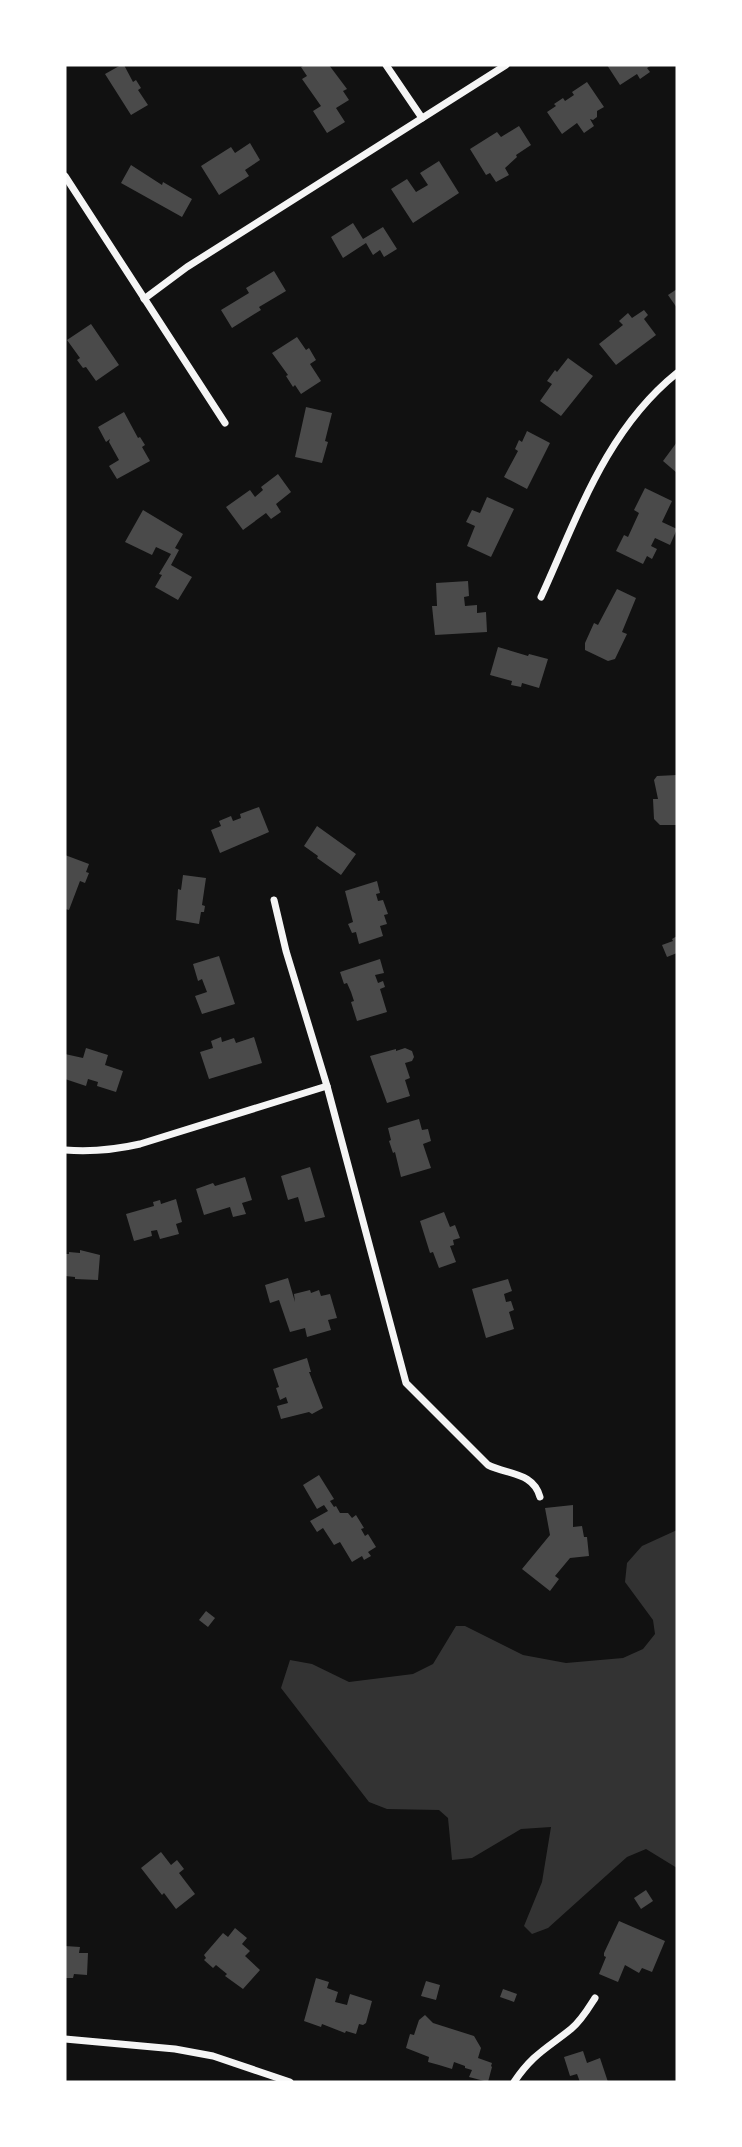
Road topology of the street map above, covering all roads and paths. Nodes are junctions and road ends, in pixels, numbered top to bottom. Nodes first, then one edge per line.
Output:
1 (386, 65) edge
2 (506, 65) edge
3 (422, 118) junction
4 (65, 176) edge
5 (144, 299) junction
6 (677, 373) edge
7 (225, 424) dead end
8 (541, 597) dead end
9 (274, 900) dead end
10 (327, 1086) junction
11 (65, 1150) edge
12 (540, 1497) dead end
13 (595, 1998) dead end
14 (65, 2039) edge
15 (290, 2082) edge
16 (514, 2082) edge

1 - 3 street
2 - 3 street
3 - 5 street
4 - 5 street
5 - 7 street
6 - 8 street
9 - 10 street
10 - 11 street
10 - 12 street
13 - 16 street
14 - 15 street

